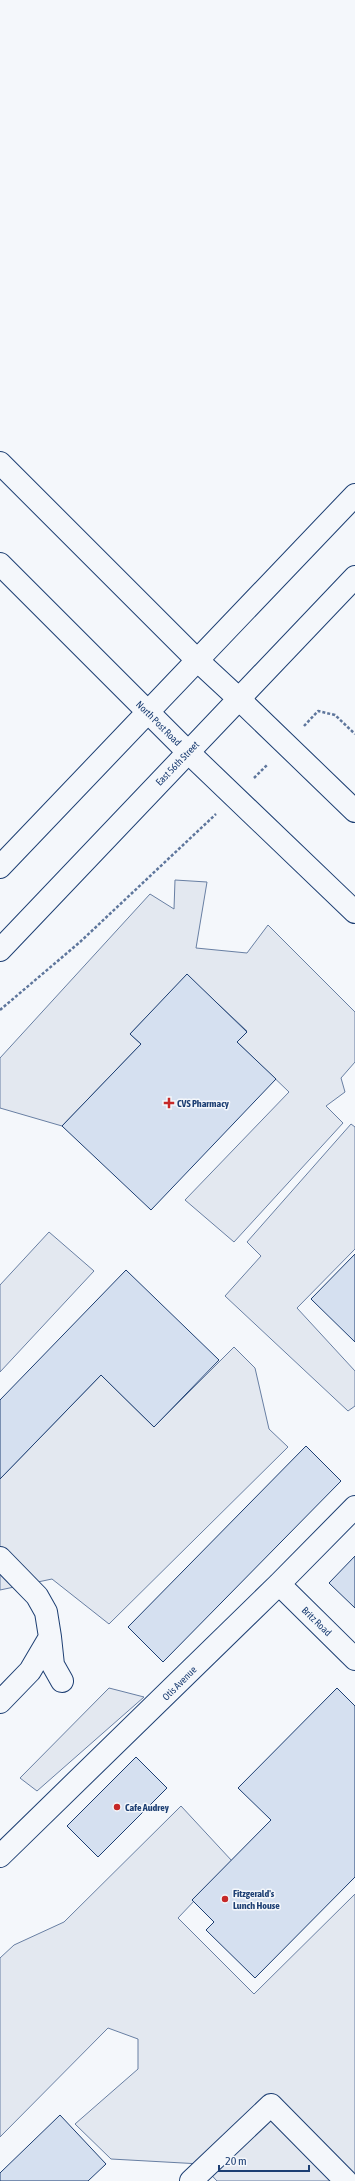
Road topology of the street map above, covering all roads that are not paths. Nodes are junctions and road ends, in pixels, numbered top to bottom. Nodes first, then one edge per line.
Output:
1 (0, 463) edge
2 (355, 495) edge
3 (0, 564) edge
4 (355, 577) edge
5 (197, 660) junction
6 (238, 698) junction
7 (148, 712) junction
8 (188, 752) junction
9 (355, 811) edge
10 (0, 867) edge
11 (355, 912) edge
12 (0, 950) edge
13 (355, 1507) edge
14 (0, 1558) edge
15 (279, 1584) junction
16 (50, 1637) junction
17 (355, 1659) edge
18 (62, 1681) dead end
19 (0, 1702) edge
20 (2, 1850) edge
21 (191, 2181) edge
22 (346, 2181) edge

1 - 5 main road
2 - 5 main road
3 - 7 main road, North Post Road
4 - 6 main road, East 56th Street
5 - 6 main road
5 - 7 main road
6 - 8 main road, East 56th Street
6 - 9 main road
7 - 8 main road, North Post Road
7 - 10 main road
8 - 11 main road, North Post Road
8 - 12 main road, East 56th Street
13 - 15 main road, Otis Avenue
14 - 16 main road
15 - 17 main road, Britz Road
15 - 20 main road, Otis Avenue
16 - 18 main road
16 - 19 main road
21 - 22 main road

